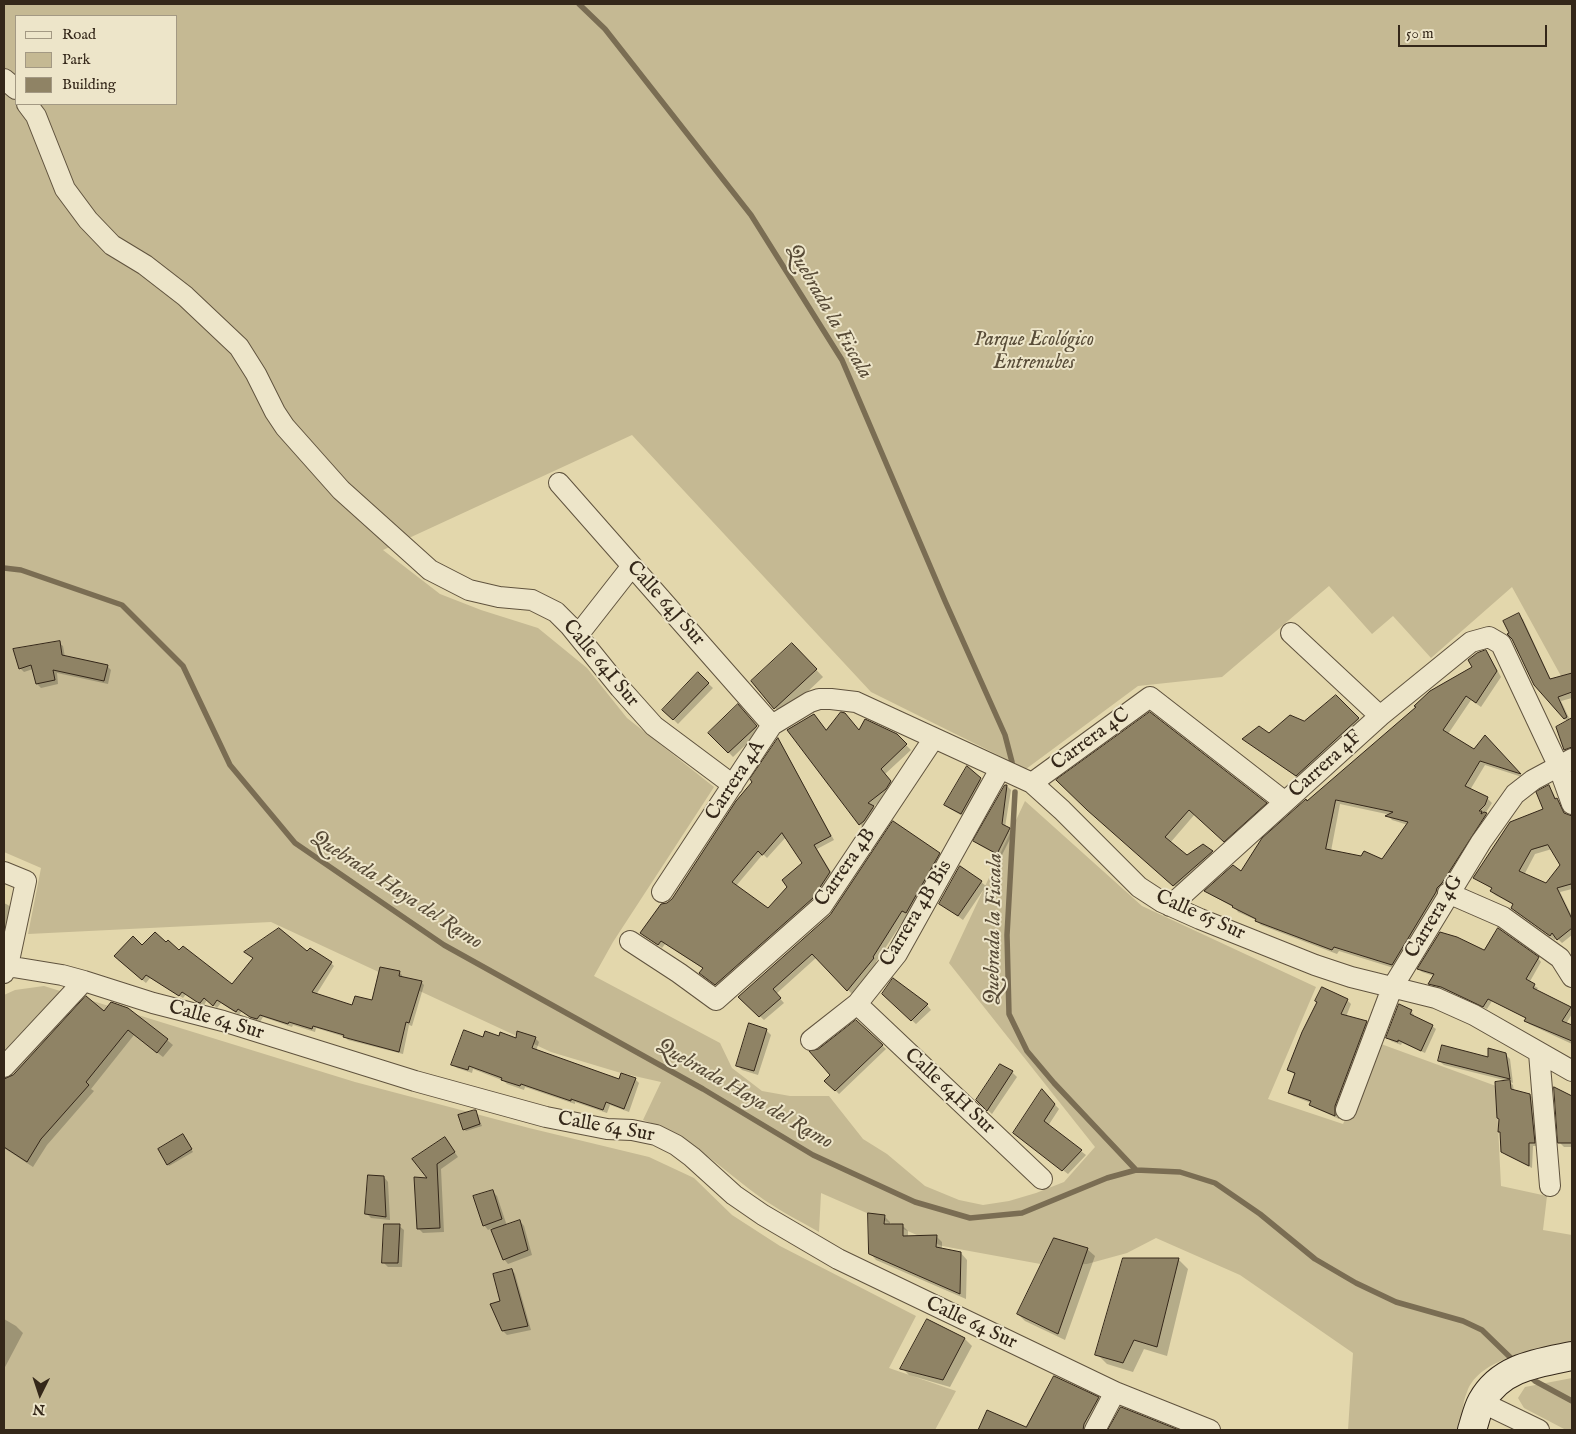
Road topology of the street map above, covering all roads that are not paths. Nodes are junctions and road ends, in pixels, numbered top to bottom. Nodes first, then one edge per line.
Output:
1 (4, 79) edge
2 (15, 88) edge
3 (28, 105) edge
4 (559, 484) dead end
5 (632, 566) junction
6 (1291, 633) dead end
7 (578, 635) junction
8 (832, 699) joint
9 (1380, 716) junction
10 (772, 725) junction
11 (934, 738) junction
12 (1565, 762) edge
13 (1000, 769) junction
14 (1032, 784) junction
15 (733, 785) junction
16 (1285, 802) junction
17 (1572, 804) edge
18 (4, 872) edge
19 (662, 892) dead end
20 (1448, 893) junction
21 (1170, 906) junction
22 (630, 941) dead end
23 (5, 969) edge
24 (1572, 977) edge
25 (84, 981) junction
26 (1392, 988) junction
27 (857, 1004) junction
28 (811, 1040) dead end
29 (1539, 1053) junction
30 (4, 1067) edge
31 (1572, 1071) edge
32 (1346, 1110) dead end
33 (1042, 1179) dead end
34 (1550, 1186) dead end
35 (1572, 1356) edge
36 (1114, 1392) junction
37 (1481, 1402) junction
38 (1095, 1430) edge
39 (1210, 1430) edge
40 (1472, 1430) edge
41 (1539, 1430) edge

1 - 2 street
3 - 7 street, Calle 64I Sur
4 - 5 street, Calle 64J Sur
5 - 7 street
5 - 10 street, Calle 64J Sur
6 - 9 street
7 - 15 street, Calle 64I Sur
8 - 10 street, Carrera 4A
8 - 11 street, Calle 65 Sur
9 - 12 street, Carrera 4F
9 - 16 street, Carrera 4F
10 - 15 street, Carrera 4A
11 - 13 street, Calle 65 Sur
11 - 22 street, Carrera 4B
12 - 17 street
12 - 20 street, Carrera 4G
13 - 14 street, Calle 65 Sur
13 - 27 street, Carrera 4B Bis
14 - 16 street, Carrera 4C
14 - 21 street, Calle 65 Sur
15 - 19 street, Carrera 4A
16 - 21 street, Carrera 4F
18 - 23 street
20 - 24 street
20 - 26 street, Carrera 4G
21 - 26 street, Calle 65 Sur
23 - 25 street, Calle 64 Sur
25 - 30 street
25 - 36 street, Calle 64 Sur
26 - 29 street, Calle 65 Sur
26 - 32 street, Carrera 4G
27 - 28 street, Carrera 4B Bis
27 - 33 street, Calle 64H Sur
29 - 31 street, Calle 65 Sur
29 - 34 street
35 - 37 street
36 - 38 street
36 - 39 street, Calle 64 Sur
37 - 40 street
37 - 41 street

